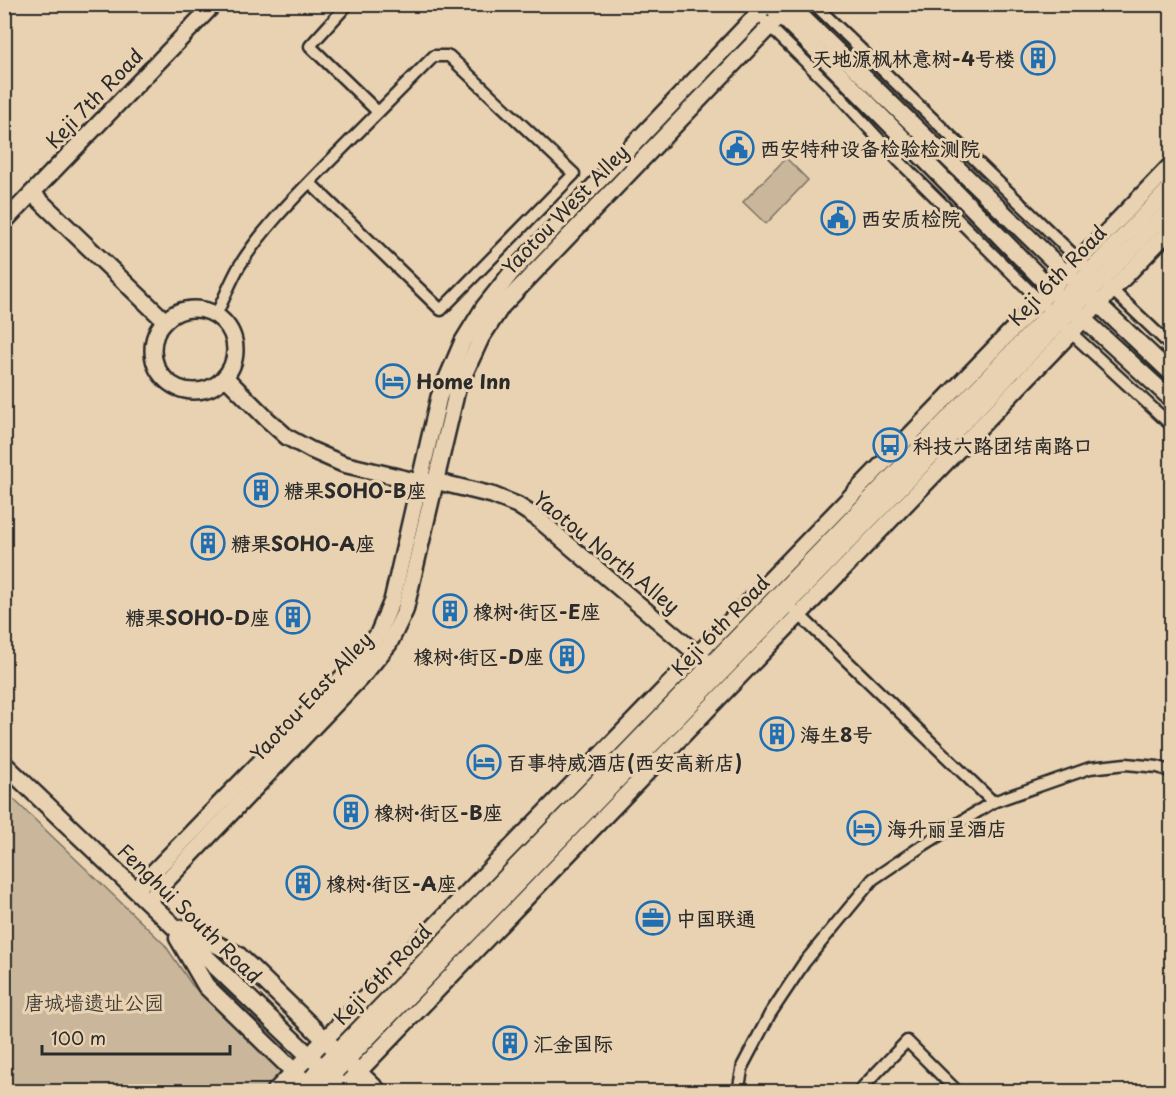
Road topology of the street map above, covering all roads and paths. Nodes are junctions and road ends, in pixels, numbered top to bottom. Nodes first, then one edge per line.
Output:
1 (214, 4) edge
2 (348, 4) edge
3 (814, 4) edge
4 (772, 7) edge
5 (770, 27) junction
6 (378, 112) junction
7 (1172, 164) edge
8 (310, 183) junction
9 (1172, 186) edge
10 (32, 193) junction
11 (1172, 207) edge
12 (4, 222) edge
13 (1172, 228) edge
14 (1096, 275) junction
15 (1082, 289) junction
16 (1068, 304) junction
17 (216, 315) junction
18 (1056, 317) junction
19 (165, 321) junction
20 (1172, 347) edge
21 (1172, 374) edge
22 (225, 377) junction
23 (1172, 400) edge
24 (1172, 426) edge
25 (427, 481) junction
26 (783, 599) junction
27 (799, 614) junction
28 (698, 655) junction
29 (715, 670) junction
30 (4, 764) edge
31 (1172, 772) edge
32 (993, 802) junction
33 (142, 895) junction
34 (168, 921) junction
35 (342, 1056) junction
36 (294, 1071) junction
37 (332, 1078) edge
38 (309, 1089) edge
39 (274, 1092) edge
40 (379, 1092) edge
41 (738, 1092) edge
42 (858, 1092) edge
43 (958, 1092) edge

1 - 10 main road, Keji 7th Road
2 - 6 street
3 - 14 street
4 - 5 main road, Yaotou West Alley
4 - 15 main road
4 - 16 main road
4 - 25 main road, Yaotou West Alley
5 - 18 street
5 - 25 main road, Yaotou West Alley
6 - 8 street
6 - 8 street
7 - 14 main road
8 - 17 street
9 - 14 main road, Keji 6th Road
10 - 12 main road, Keji 7th Road
10 - 19 main road
11 - 14 main road, Keji 6th Road
13 - 14 main road
14 - 15 main road, Keji 6th Road
14 - 15 main road
14 - 20 street
15 - 16 main road, Keji 6th Road
15 - 16 main road
15 - 21 main road
16 - 18 main road, Keji 6th Road
16 - 18 main road
16 - 23 main road
17 - 19 main road
17 - 22 main road
18 - 24 street
18 - 26 main road, Keji 6th Road
18 - 27 main road
18 - 28 main road
19 - 22 main road
22 - 25 main road, Yaotou North Alley
25 - 28 main road, Yaotou North Alley
25 - 33 main road, Yaotou East Alley
26 - 27 street
26 - 29 main road, Keji 6th Road
27 - 32 street
27 - 35 main road
28 - 29 main road, Yaotou North Alley
28 - 35 main road
29 - 35 main road, Keji 6th Road
30 - 33 main road, Fenghui South Road
31 - 32 street
32 - 41 street
33 - 34 main road, Fenghui South Road
34 - 35 main road
34 - 36 main road
34 - 37 main road, Fenghui South Road
35 - 37 main road
35 - 37 main road, Keji 6th Road
35 - 40 main road
36 - 37 main road
36 - 38 main road
36 - 39 main road
37 - 38 main road, Keji 6th Road
42 - 43 street

